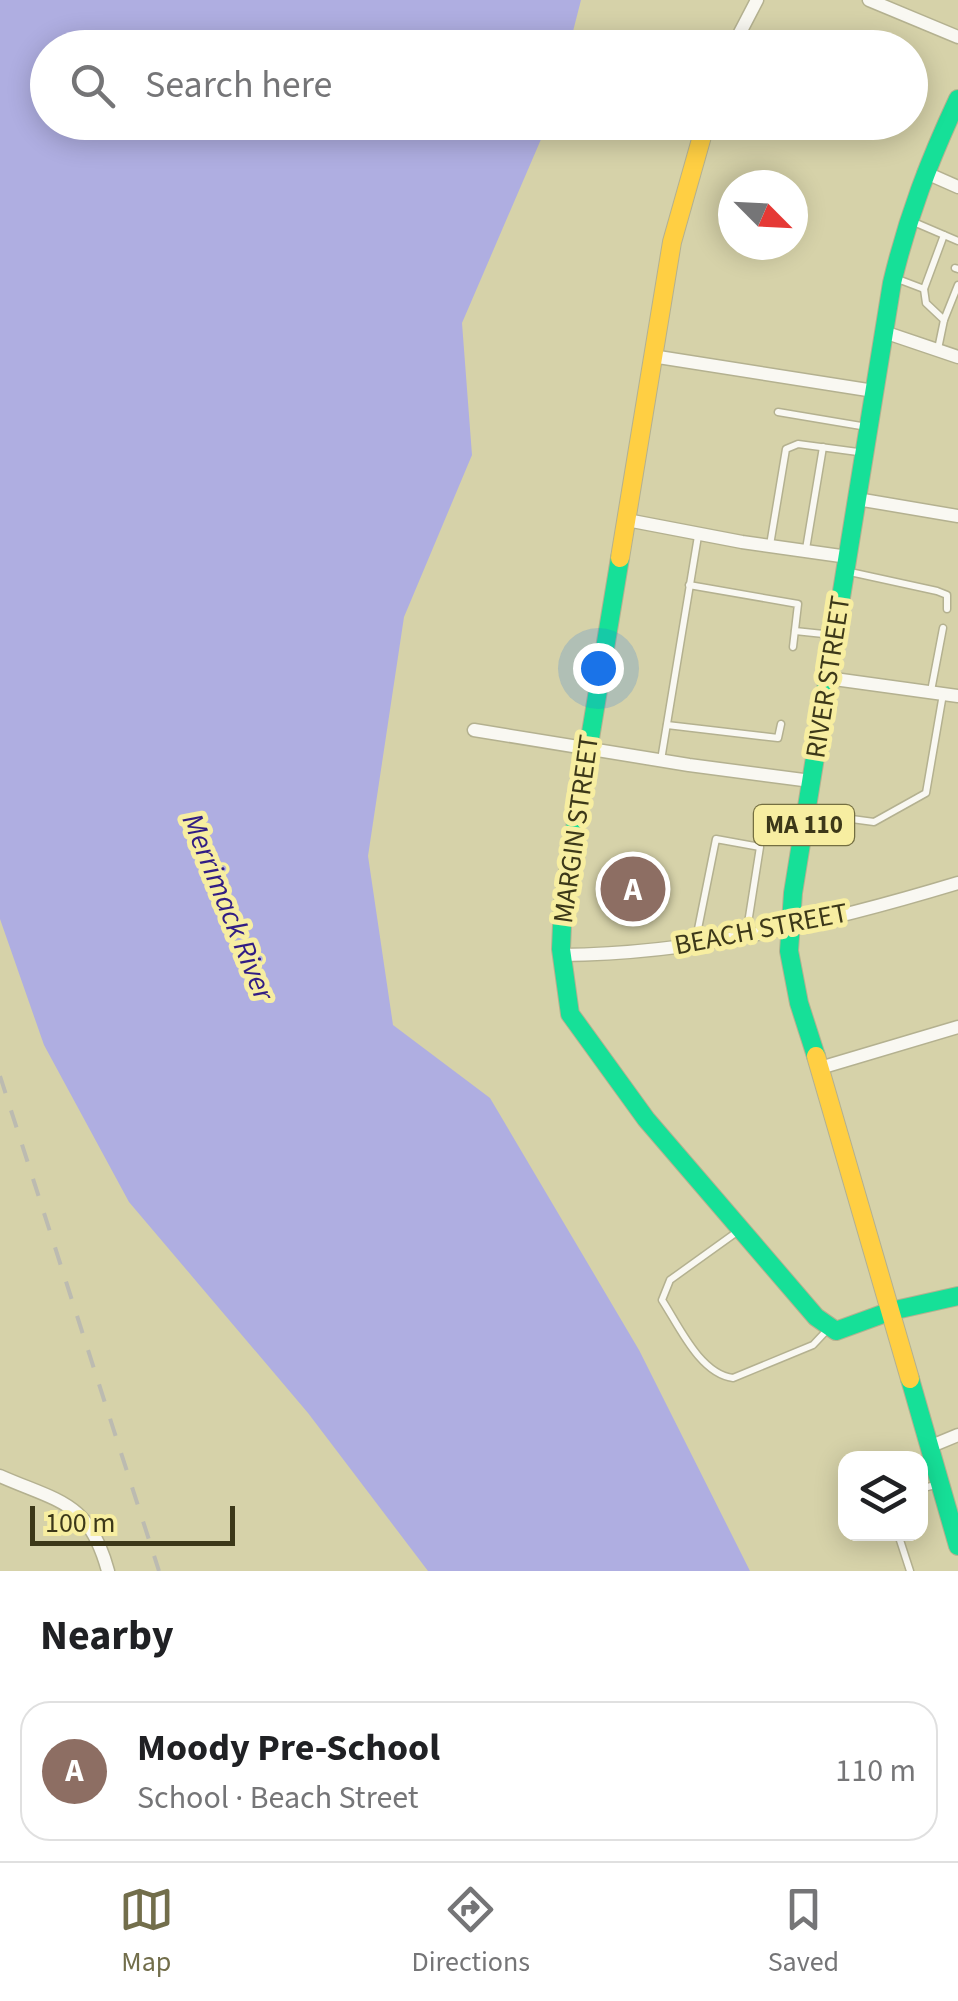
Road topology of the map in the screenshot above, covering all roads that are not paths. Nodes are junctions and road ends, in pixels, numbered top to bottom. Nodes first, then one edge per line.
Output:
1 (757, 0) edge
2 (869, 0) edge
3 (741, 30) edge
4 (958, 37) edge
5 (958, 99) edge
6 (701, 140) edge
7 (924, 172) junction
8 (958, 187) edge
9 (907, 219) junction
10 (944, 235) junction
11 (958, 242) edge
12 (894, 278) junction
13 (928, 284) junction
14 (956, 289) edge
15 (946, 290) dead end
16 (944, 320) junction
17 (884, 332) junction
18 (938, 349) junction
19 (652, 356) junction
20 (958, 357) edge
21 (874, 391) junction
22 (778, 412) dead end
23 (868, 427) junction
24 (823, 447) junction
25 (864, 452) junction
26 (858, 499) junction
27 (958, 516) edge
28 (627, 520) junction
29 (698, 535) junction
30 (770, 546) junction
31 (806, 551) junction
32 (846, 564) junction
33 (689, 585) junction
34 (946, 609) dead end
35 (943, 628) dead end
36 (795, 631) junction
37 (834, 635) junction
38 (793, 647) dead end
39 (827, 678) junction
40 (937, 693) junction
41 (958, 696) edge
42 (666, 724) junction
43 (781, 724) dead end
44 (474, 730) dead end
45 (588, 748) junction
46 (661, 760) junction
47 (812, 781) junction
48 (806, 813) junction
49 (958, 883) edge
50 (791, 927) junction
51 (746, 937) junction
52 (695, 944) junction
53 (562, 955) junction
54 (958, 1027) edge
55 (820, 1068) junction
56 (742, 1228) junction
57 (958, 1296) edge
58 (890, 1311) junction
59 (830, 1327) junction
60 (958, 1435) edge
61 (929, 1446) junction
62 (0, 1476) edge
63 (940, 1484) junction
64 (928, 1487) edge
65 (900, 1541) edge
66 (958, 1546) edge
67 (108, 1571) edge
68 (910, 1571) edge

1 - 3 street
2 - 4 street
5 - 7 main road, RIVER STREET / MA 110
6 - 19 main road, MARGIN STREET
7 - 8 street
7 - 9 main road, RIVER STREET / MA 110
9 - 10 lane
9 - 12 main road, RIVER STREET / MA 110
10 - 11 lane
10 - 13 lane
12 - 13 lane
12 - 17 main road, RIVER STREET / MA 110
13 - 16 lane
14 - 15 lane
14 - 16 lane
16 - 18 lane
17 - 18 street
17 - 21 main road, RIVER STREET / MA 110
18 - 20 street
19 - 21 street
19 - 28 main road, MARGIN STREET
21 - 23 main road, RIVER STREET / MA 110
22 - 23 lane
23 - 25 main road, RIVER STREET / MA 110
24 - 25 lane
24 - 30 lane
24 - 31 lane
25 - 26 main road, RIVER STREET / MA 110
26 - 27 street
26 - 32 main road, RIVER STREET / MA 110
28 - 29 street
28 - 45 main road, MARGIN STREET
29 - 30 street
29 - 33 lane
30 - 31 street
31 - 32 street
32 - 34 lane
32 - 37 main road, RIVER STREET / MA 110
33 - 36 lane
33 - 42 lane
35 - 40 lane
36 - 37 lane
36 - 38 lane
37 - 39 main road, RIVER STREET / MA 110
39 - 40 street
39 - 47 main road, RIVER STREET / MA 110
40 - 41 street
40 - 48 lane
42 - 43 lane
42 - 46 lane
44 - 45 street
45 - 46 street
45 - 53 main road, MARGIN STREET
46 - 47 street
47 - 48 main road, RIVER STREET / MA 110
48 - 50 main road, RIVER STREET / MA 110
49 - 50 street, BEACH STREET
50 - 51 street, BEACH STREET
50 - 55 main road, RIVER STREET / MA 110
51 - 52 street, BEACH STREET
51 - 52 lane
52 - 53 street, BEACH STREET
53 - 56 main road, MARGIN STREET
54 - 55 street
55 - 58 main road, RIVER STREET / MA 110
56 - 59 main road, MARGIN STREET
56 - 59 lane
57 - 58 main road
58 - 59 main road
58 - 61 main road, RIVER STREET / MA 110
60 - 61 street
61 - 63 main road, RIVER STREET / MA 110
62 - 67 street
63 - 64 lane
63 - 66 main road, RIVER STREET / MA 110
65 - 68 lane

